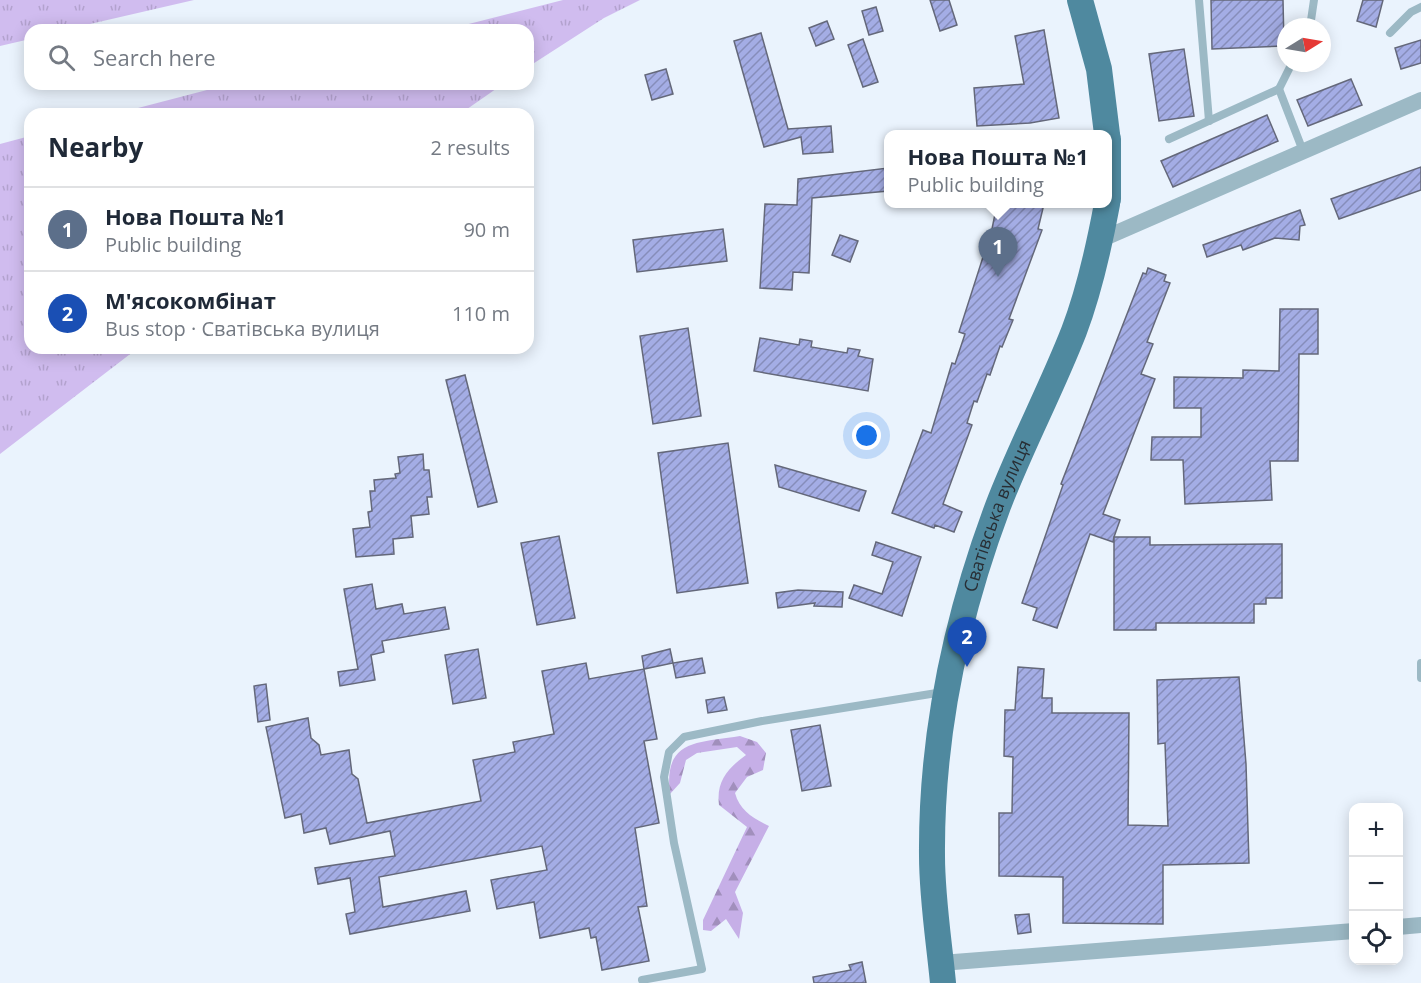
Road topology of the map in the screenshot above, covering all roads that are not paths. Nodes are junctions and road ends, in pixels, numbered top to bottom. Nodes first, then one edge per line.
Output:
1 (1080, 0) edge
2 (1199, 0) edge
3 (1314, 0) edge
4 (1421, 7) edge
5 (1311, 18) edge
6 (1390, 33) dead end
7 (1288, 72) edge
8 (1279, 89) junction
9 (1421, 100) edge
10 (1209, 121) junction
11 (1106, 130) edge
12 (1169, 139) dead end
13 (1303, 151) junction
14 (1106, 208) edge
15 (1100, 240) junction
16 (1421, 663) edge
17 (1421, 678) edge
18 (946, 691) junction
19 (1421, 925) edge
20 (1403, 927) edge
21 (1349, 931) edge
22 (942, 973) edge
23 (642, 980) dead end

1 - 11 main road
2 - 10 lane
3 - 5 lane
4 - 6 lane
7 - 8 lane
8 - 10 lane
8 - 13 lane
9 - 13 street
10 - 12 lane
13 - 15 street
14 - 15 main road, Сватівська вулиця
15 - 18 main road, Сватівська вулиця
16 - 17 lane
18 - 22 main road, Сватівська вулиця
18 - 23 lane
19 - 20 street
21 - 22 street

